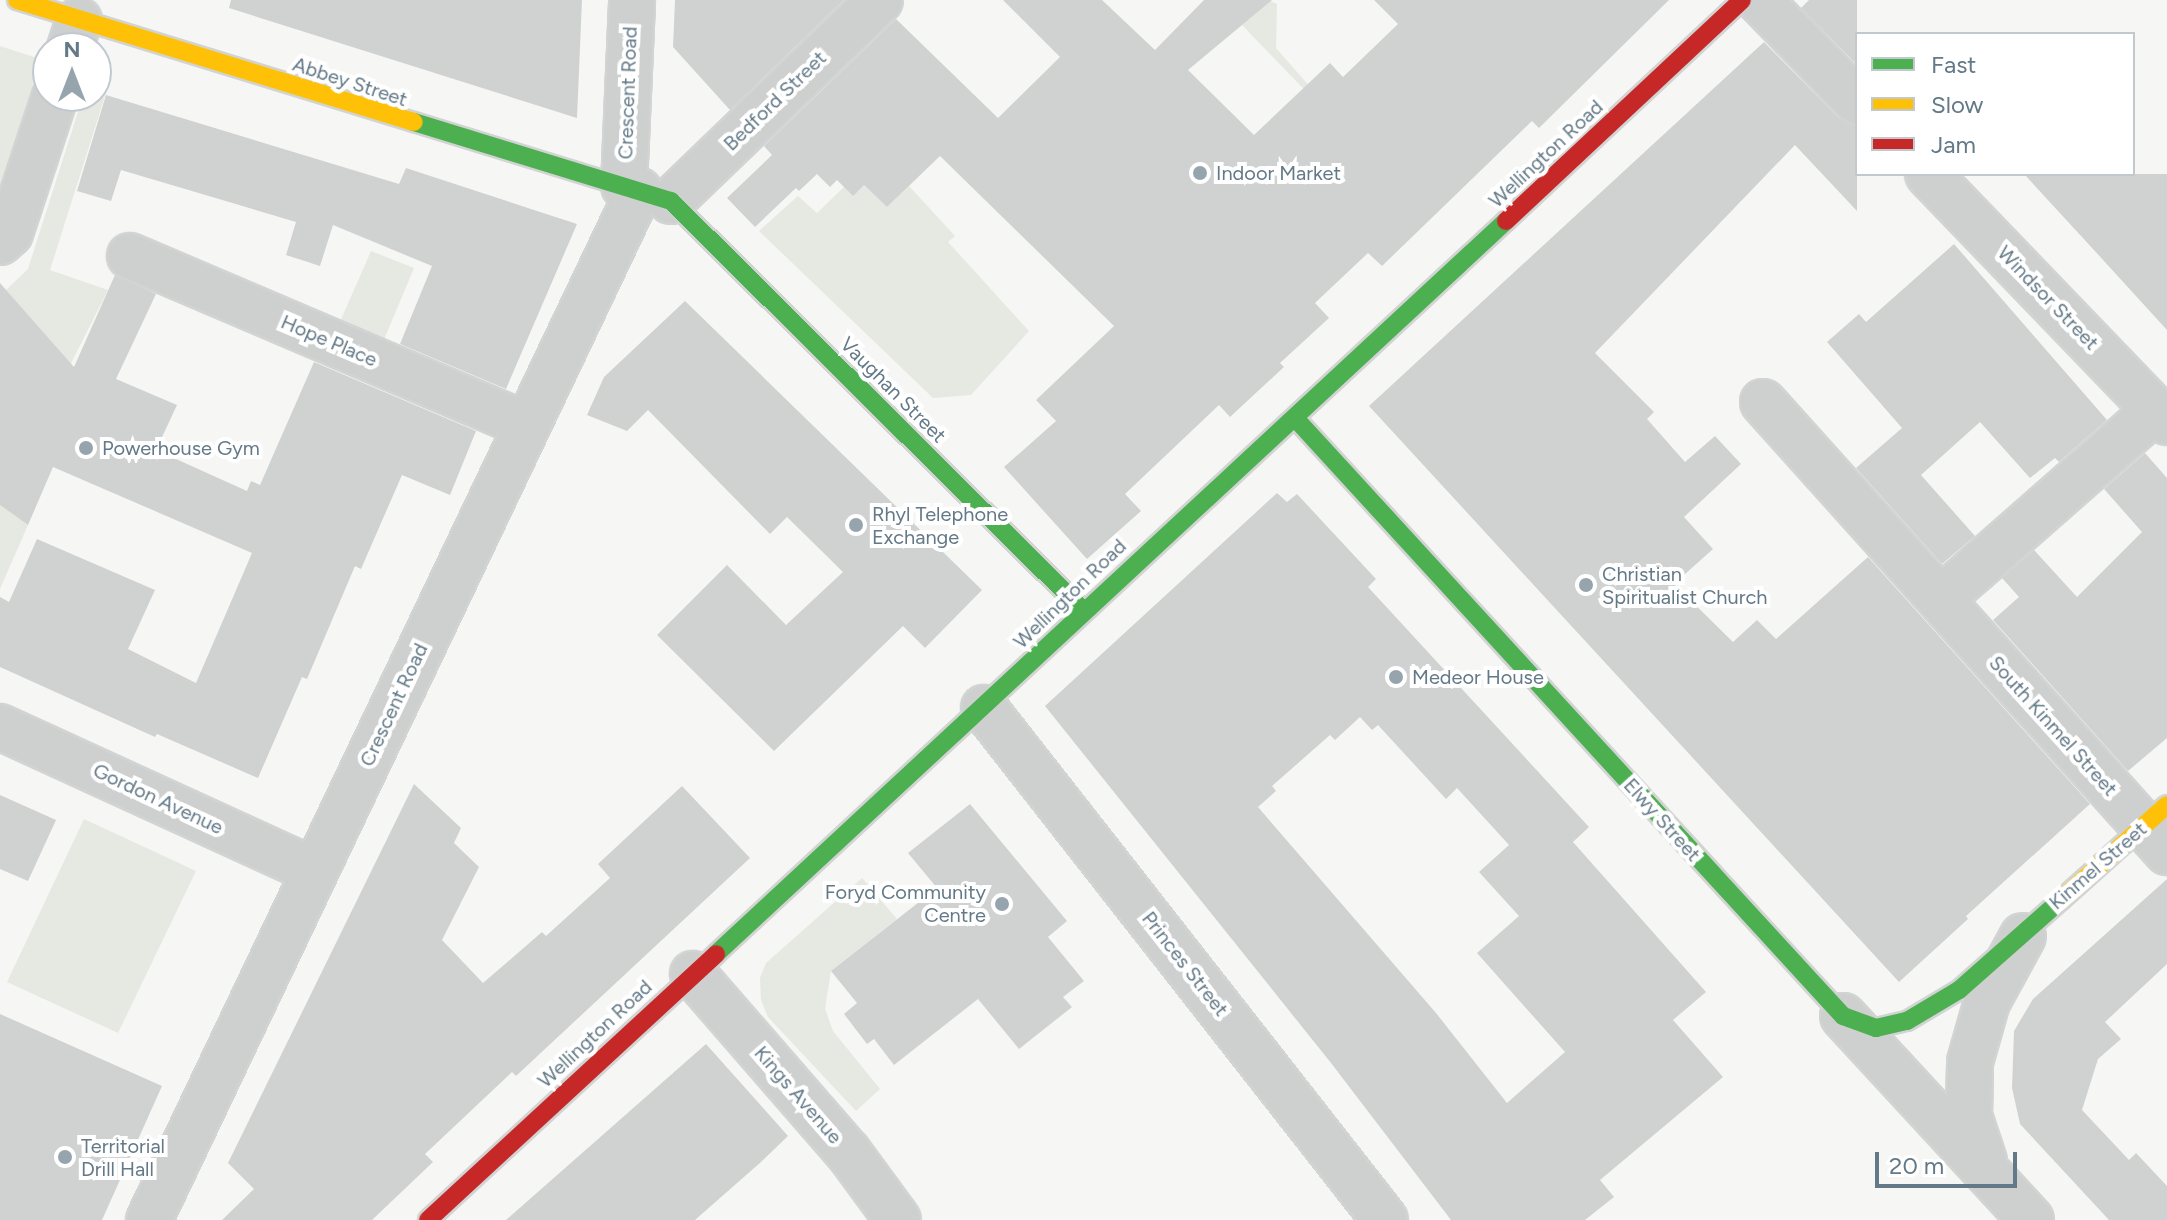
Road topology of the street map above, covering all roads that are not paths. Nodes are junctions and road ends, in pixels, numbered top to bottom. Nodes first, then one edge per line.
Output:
1 (17, 0) edge
2 (632, 0) edge
3 (880, 0) edge
4 (1742, 0) edge
5 (1759, 0) edge
6 (72, 32) edge
7 (112, 44) edge
8 (1855, 99) edge
9 (50, 112) edge
10 (1930, 176) edge
11 (645, 193) junction
12 (0, 242) edge
13 (130, 256) dead end
14 (1763, 402) dead end
15 (2161, 416) edge
16 (1295, 418) junction
17 (527, 425) junction
18 (1941, 599) junction
19 (1083, 610) junction
20 (984, 708) junction
21 (0, 727) edge
22 (2159, 828) edge
23 (315, 871) junction
24 (2028, 927) junction
25 (693, 974) junction
26 (1843, 1016) junction
27 (1987, 1169) junction
28 (149, 1220) edge
29 (428, 1220) edge
30 (898, 1220) edge
31 (1385, 1220) edge
32 (2031, 1220) edge

1 - 6 main road, Abbey Street
2 - 11 street, Crescent Road
3 - 11 street, Bedford Street
4 - 16 main road, Wellington Road
5 - 8 street
7 - 11 main road, Abbey Street
9 - 12 street
10 - 15 street, Windsor Street
11 - 17 street, Crescent Road
11 - 19 main road, Vaughan Street
13 - 17 street, Hope Place
14 - 18 street, South Kinmel Street
15 - 18 street
16 - 19 main road, Wellington Road
16 - 26 main road, Elwy Street
17 - 23 street, Crescent Road
18 - 22 street, South Kinmel Street
19 - 20 main road, Wellington Road
20 - 25 main road, Wellington Road
20 - 31 street, Princes Street
21 - 23 street, Gordon Avenue
22 - 24 main road, Kinmel Street
23 - 28 street, Crescent Road
24 - 26 main road, Kinmel Street
24 - 27 street, Kinmel Street
25 - 29 main road, Wellington Road
25 - 30 street, Kings Avenue
26 - 27 street, Elwy Street
27 - 32 street, Elwy Street

